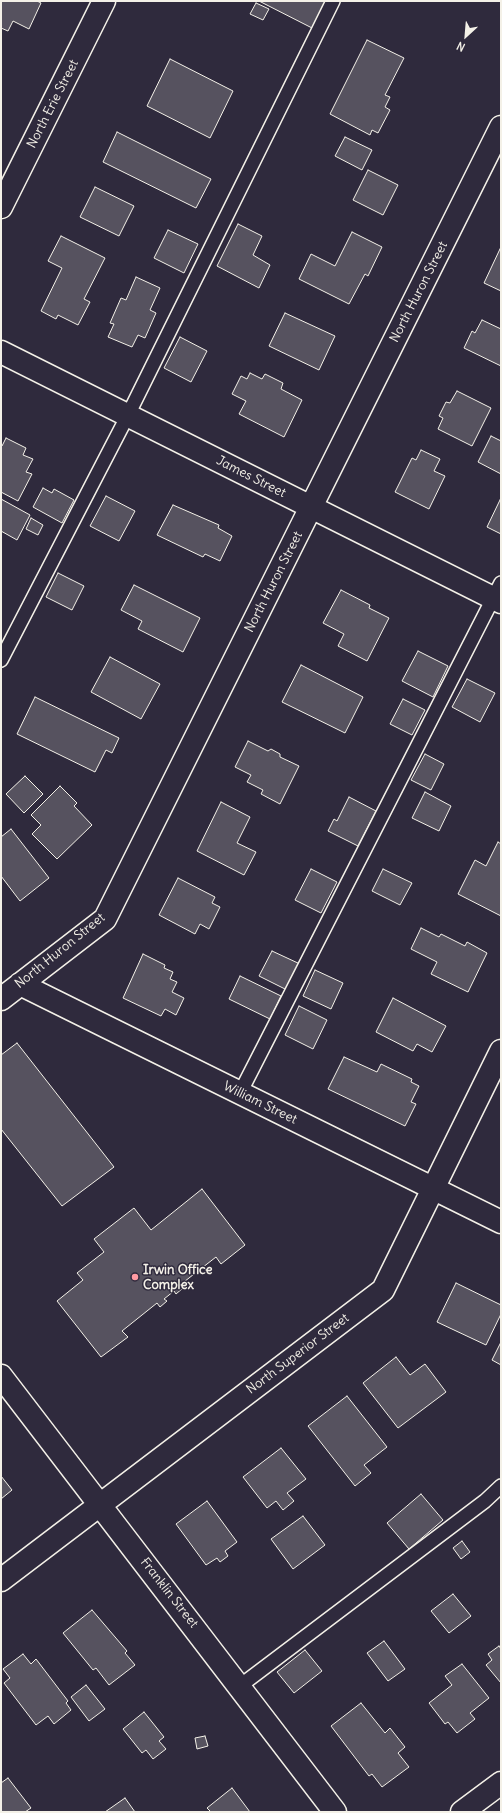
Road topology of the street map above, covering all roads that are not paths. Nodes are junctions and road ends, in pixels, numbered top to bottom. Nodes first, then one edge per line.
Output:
1 (104, 1) edge
2 (333, 1) edge
3 (501, 127) edge
4 (1, 207) edge
5 (1, 352) edge
6 (128, 415) junction
7 (311, 507) junction
8 (498, 595) edge
9 (1, 660) edge
10 (20, 984) junction
11 (1, 999) edge
12 (501, 1051) edge
13 (240, 1093) junction
14 (433, 1189) junction
15 (501, 1222) edge
16 (1, 1376) edge
17 (501, 1486) edge
18 (100, 1504) junction
19 (1, 1580) edge
20 (240, 1686) junction
21 (501, 1783) edge
22 (335, 1812) edge
23 (462, 1812) edge

1 - 4 street, North Erie Street
2 - 6 lane
3 - 7 street, North Huron Street
5 - 6 street, James Street
6 - 7 street, James Street
6 - 9 lane
7 - 8 street, James Street
7 - 10 street, North Huron Street
8 - 13 lane
10 - 11 street, North Huron Street
10 - 13 street, William Street
12 - 14 street, North Superior Street
13 - 14 street, William Street
14 - 15 street, William Street
14 - 18 street, North Superior Street
16 - 18 street, Franklin Street
17 - 20 lane
18 - 19 street, North Superior Street
18 - 20 street, Franklin Street
20 - 22 street, Franklin Street
21 - 23 street

